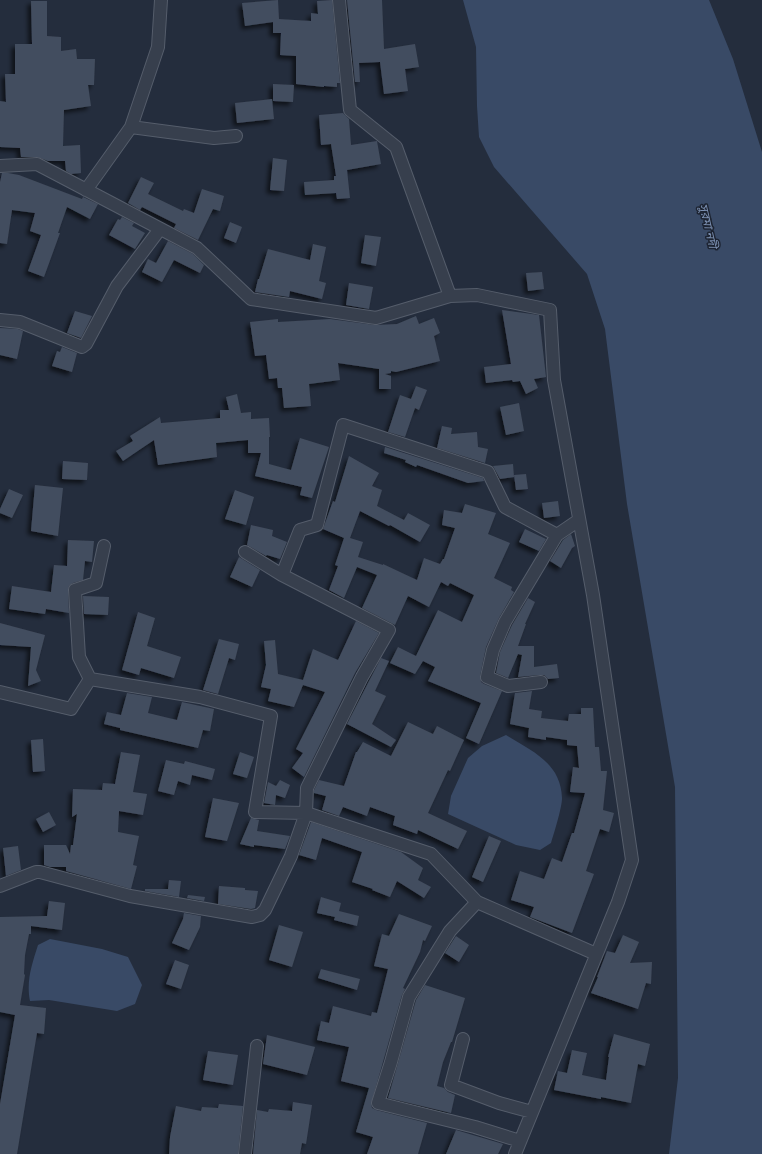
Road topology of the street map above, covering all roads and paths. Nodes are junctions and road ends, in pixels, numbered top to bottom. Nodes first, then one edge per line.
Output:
1 (161, 0) edge
2 (339, 0) edge
3 (131, 127) junction
4 (236, 136) dead end
5 (0, 166) edge
6 (86, 190) junction
7 (160, 229) junction
8 (450, 296) junction
9 (0, 320) edge
10 (579, 520) junction
11 (557, 535) junction
12 (104, 546) dead end
13 (245, 552) dead end
14 (282, 575) junction
15 (90, 679) junction
16 (541, 682) dead end
17 (0, 692) edge
18 (306, 813) junction
19 (0, 886) edge
20 (477, 902) junction
21 (596, 954) junction
22 (463, 1039) dead end
23 (257, 1046) dead end
24 (532, 1112) junction
25 (520, 1141) junction
26 (245, 1154) edge
27 (515, 1154) edge

1 - 3 street
2 - 8 street
3 - 4 street
3 - 6 street
5 - 6 street
6 - 7 street
7 - 8 street
7 - 9 street
8 - 10 street
10 - 11 street
10 - 21 street
11 - 14 street
11 - 16 street
12 - 15 street
13 - 14 street
14 - 18 street
15 - 17 street
15 - 18 street
18 - 19 street
18 - 20 street
20 - 21 street
20 - 25 street
21 - 24 street
22 - 24 street
23 - 26 street
24 - 25 street
25 - 27 street

